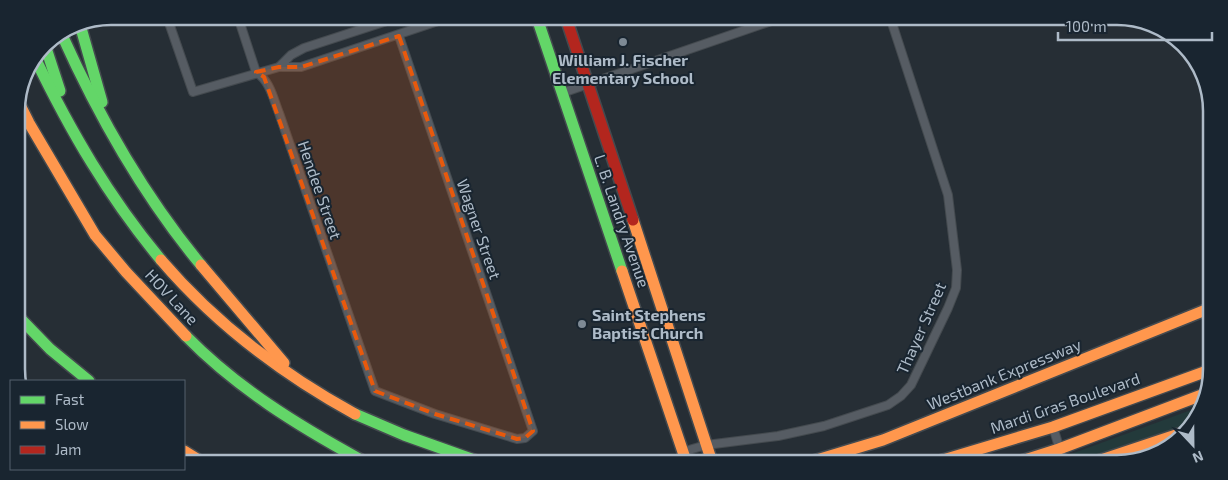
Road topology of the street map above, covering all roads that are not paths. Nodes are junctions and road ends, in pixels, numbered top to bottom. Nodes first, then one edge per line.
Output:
1 (170, 25) edge
2 (241, 25) edge
3 (375, 25) edge
4 (428, 25) edge
5 (539, 25) edge
6 (568, 25) edge
7 (759, 25) edge
8 (893, 25) edge
9 (81, 31) edge
10 (398, 36) junction
11 (64, 40) edge
12 (48, 53) edge
13 (38, 66) edge
14 (279, 67) junction
15 (256, 72) junction
16 (588, 84) junction
17 (562, 92) junction
18 (25, 113) edge
19 (25, 115) edge
20 (28, 122) junction
21 (72, 128) junction
22 (113, 137) junction
23 (1203, 311) edge
24 (25, 323) edge
25 (1203, 373) edge
26 (369, 377) joint
27 (297, 379) junction
28 (88, 380) edge
29 (1198, 396) edge
30 (1053, 427) junction
31 (1166, 439) edge
32 (706, 445) junction
33 (1059, 449) junction
34 (352, 455) edge
35 (461, 455) edge
36 (683, 455) edge
37 (688, 455) edge
38 (710, 455) edge
39 (833, 455) edge
40 (960, 455) edge
41 (1040, 455) edge
42 (1061, 455) edge
43 (1117, 455) edge

1 - 15 street
2 - 15 street, Hendee Street
3 - 14 street
4 - 10 street
5 - 17 main road, L. B. Landry Avenue
6 - 16 main road, L. B. Landry Avenue
7 - 16 street
8 - 32 street, Thayer Street
9 - 22 main road
10 - 14 street
10 - 26 street, Wagner Street
11 - 22 main road
12 - 21 main road
13 - 21 main road
14 - 15 street
15 - 26 street, Hendee Street
16 - 17 street
16 - 32 main road, L. B. Landry Avenue
17 - 36 main road, L. B. Landry Avenue
18 - 20 main road
19 - 20 main road, HOV Lane
20 - 34 main road, HOV Lane
21 - 27 main road
22 - 27 main road
23 - 39 main road, Westbank Expressway
24 - 28 main road
25 - 30 main road, Mardi Gras Boulevard
27 - 35 main road
29 - 33 main road
30 - 33 street
30 - 40 main road, Mardi Gras Boulevard
31 - 43 main road
32 - 37 street, Thayer Street
32 - 38 main road, L. B. Landry Avenue
33 - 41 main road
33 - 42 street

